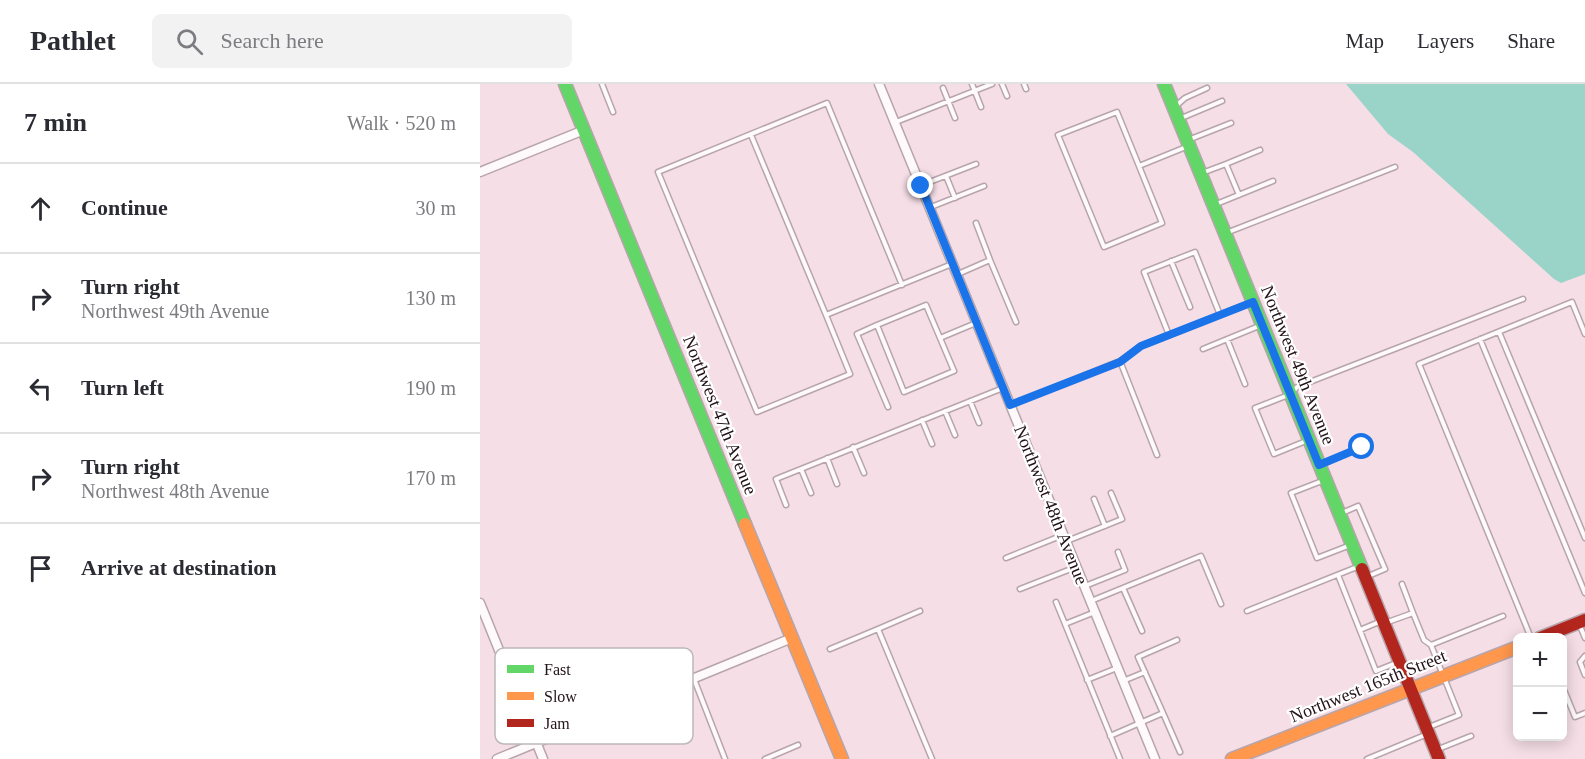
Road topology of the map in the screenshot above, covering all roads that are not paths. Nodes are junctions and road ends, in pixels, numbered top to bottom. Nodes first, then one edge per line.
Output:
1 (565, 84) edge
2 (602, 84) edge
3 (879, 84) edge
4 (972, 84) edge
5 (992, 84) edge
6 (1002, 84) edge
7 (1024, 84) edge
8 (1164, 84) edge
9 (943, 88) dead end
10 (1208, 88) dead end
11 (1026, 89) dead end
12 (975, 91) junction
13 (1007, 96) dead end
14 (948, 101) junction
15 (1222, 101) dead end
16 (981, 107) dead end
17 (613, 112) dead end
18 (1176, 114) junction
19 (955, 118) dead end
20 (895, 122) junction
21 (1231, 123) dead end
22 (584, 130) junction
23 (751, 135) junction
24 (1188, 143) junction
25 (1260, 150) dead end
26 (976, 164) dead end
27 (1226, 164) junction
28 (1139, 166) junction
29 (1395, 167) dead end
30 (480, 172) edge
31 (1201, 174) junction
32 (946, 176) junction
33 (1273, 181) dead end
34 (921, 186) junction
35 (984, 186) dead end
36 (1239, 195) junction
37 (955, 198) junction
38 (1214, 205) junction
39 (930, 208) junction
40 (976, 223) dead end
41 (1225, 233) junction
42 (990, 260) junction
43 (1171, 261) junction
44 (953, 264) junction
45 (957, 274) junction
46 (902, 285) junction
47 (1523, 299) dead end
48 (1253, 302) junction
49 (1190, 308) dead end
50 (826, 315) junction
51 (1220, 315) junction
52 (977, 322) junction
53 (1016, 322) dead end
54 (1262, 324) junction
55 (877, 325) junction
56 (1499, 332) junction
57 (1585, 334) edge
58 (1169, 335) junction
59 (940, 338) junction
60 (1227, 339) junction
61 (1480, 339) junction
62 (1203, 349) dead end
63 (1120, 362) junction
64 (1245, 384) dead end
65 (1003, 388) junction
66 (1291, 394) junction
67 (970, 401) junction
68 (1010, 405) junction
69 (888, 407) dead end
70 (945, 411) junction
71 (922, 420) junction
72 (980, 423) dead end
73 (955, 435) dead end
74 (1309, 440) junction
75 (932, 444) dead end
76 (854, 447) junction
77 (1362, 447) dead end
78 (1157, 455) dead end
79 (827, 458) junction
80 (1319, 465) junction
81 (801, 469) junction
82 (864, 474) dead end
83 (1325, 480) junction
84 (837, 484) dead end
85 (811, 493) dead end
86 (1111, 493) dead end
87 (1094, 499) dead end
88 (786, 505) dead end
89 (1339, 514) junction
90 (1105, 526) junction
91 (1065, 538) junction
92 (1585, 538) edge
93 (1352, 544) junction
94 (1118, 552) dead end
95 (1006, 558) dead end
96 (1077, 567) junction
97 (1363, 572) junction
98 (1338, 575) junction
99 (1402, 584) dead end
100 (1085, 587) junction
101 (1123, 588) junction
102 (1020, 589) dead end
103 (1585, 593) edge
104 (1090, 601) junction
105 (1056, 602) dead end
106 (480, 603) edge
107 (1221, 604) dead end
108 (920, 611) dead end
109 (1247, 611) dead end
110 (1095, 612) junction
111 (1413, 613) junction
112 (1503, 616) dead end
113 (1582, 621) edge
114 (1383, 622) junction
115 (1065, 624) junction
116 (878, 629) junction
117 (1360, 630) junction
118 (1142, 632) dead end
119 (1529, 633) edge
120 (1553, 633) edge
121 (792, 638) junction
122 (1585, 638) edge
123 (1177, 640) dead end
124 (1431, 645) junction
125 (498, 648) edge
126 (1513, 648) edge
127 (830, 649) dead end
128 (1585, 656) edge
129 (1399, 661) junction
130 (1118, 668) junction
131 (1145, 672) junction
132 (1585, 675) edge
133 (1444, 676) junction
134 (693, 678) joint
135 (1088, 680) junction
136 (1123, 681) junction
137 (1564, 687) edge
138 (1411, 689) junction
139 (1163, 713) junction
140 (1585, 713) edge
141 (1140, 723) junction
142 (1428, 731) junction
143 (1110, 736) junction
144 (1471, 736) dead end
145 (534, 744) edge
146 (536, 744) edge
147 (798, 745) dead end
148 (1180, 752) dead end
149 (1437, 754) edge
150 (497, 759) edge
151 (543, 759) edge
152 (725, 759) edge
153 (765, 759) edge
154 (842, 759) edge
155 (932, 759) edge
156 (1120, 759) edge
157 (1155, 759) edge
158 (1232, 759) edge
159 (1367, 759) edge

1 - 22 street, Northwest 47th Avenue
2 - 17 lane
3 - 20 street, Northwest 48th Avenue
4 - 12 lane
5 - 12 lane
6 - 13 lane
7 - 11 lane
8 - 18 street, Northwest 49th Avenue
9 - 14 lane
10 - 18 lane
12 - 14 lane
12 - 16 lane
14 - 19 lane
14 - 20 lane
15 - 18 lane
18 - 24 street, Northwest 49th Avenue
20 - 34 street, Northwest 48th Avenue
21 - 24 lane
22 - 30 street
22 - 121 street, Northwest 47th Avenue
23 - 46 lane
23 - 50 lane
23 - 50 lane
24 - 28 lane
24 - 31 street, Northwest 49th Avenue
25 - 27 lane
26 - 32 lane
27 - 31 lane
27 - 36 lane
28 - 28 lane
29 - 41 lane
31 - 38 street, Northwest 49th Avenue
32 - 34 lane
32 - 37 lane
33 - 36 lane
34 - 39 street, Northwest 48th Avenue
35 - 37 lane
36 - 38 lane
37 - 39 lane
38 - 41 street, Northwest 49th Avenue
39 - 44 street, Northwest 48th Avenue
40 - 42 lane
41 - 48 street, Northwest 49th Avenue
42 - 45 lane
42 - 53 lane
43 - 49 lane
43 - 51 lane
43 - 58 lane
44 - 45 street, Northwest 48th Avenue
44 - 46 lane
45 - 52 street, Northwest 48th Avenue
46 - 50 lane
47 - 66 lane
48 - 51 lane
48 - 54 street, Northwest 49th Avenue
51 - 58 lane
52 - 59 lane
52 - 65 street, Northwest 48th Avenue
54 - 60 lane
54 - 66 street, Northwest 49th Avenue
55 - 59 lane
55 - 59 lane
55 - 69 lane
56 - 57 lane
56 - 61 lane
56 - 92 lane
58 - 63 lane
60 - 62 lane
60 - 64 lane
61 - 103 lane
61 - 119 lane
63 - 68 lane
63 - 78 lane
65 - 67 lane
65 - 68 street, Northwest 48th Avenue
66 - 74 street, Northwest 49th Avenue
66 - 74 lane
67 - 70 lane
67 - 72 lane
68 - 91 street, Northwest 48th Avenue
70 - 71 lane
70 - 73 lane
71 - 75 lane
71 - 76 lane
74 - 80 street, Northwest 49th Avenue
76 - 79 lane
76 - 82 lane
77 - 80 lane
79 - 81 lane
79 - 84 lane
80 - 83 street, Northwest 49th Avenue
81 - 85 lane
81 - 88 lane
83 - 89 street, Northwest 49th Avenue
83 - 93 lane
86 - 90 lane
87 - 90 lane
89 - 93 street, Northwest 49th Avenue
89 - 97 lane
90 - 91 lane
91 - 95 lane
91 - 96 street, Northwest 48th Avenue
93 - 97 street, Northwest 49th Avenue
94 - 100 lane
96 - 100 street, Northwest 48th Avenue
96 - 102 lane
97 - 98 lane
97 - 114 street, Northwest 49th Avenue
98 - 109 lane
98 - 117 lane
99 - 111 lane
100 - 104 street, Northwest 48th Avenue
101 - 104 lane
101 - 107 lane
101 - 118 lane
104 - 110 street, Northwest 48th Avenue
105 - 115 lane
106 - 125 street
108 - 116 lane
110 - 115 lane
110 - 130 street, Northwest 48th Avenue
111 - 114 lane
111 - 124 lane
112 - 124 lane
113 - 120 street
113 - 122 lane
114 - 117 lane
114 - 129 street, Northwest 49th Avenue
115 - 135 lane
116 - 127 lane
116 - 155 lane
117 - 129 lane
121 - 134 street
121 - 154 street, Northwest 47th Avenue
123 - 131 lane
124 - 133 lane
126 - 133 street, Northwest 165th Street
128 - 132 lane
129 - 138 street, Northwest 49th Avenue
130 - 135 lane
130 - 136 street, Northwest 48th Avenue
131 - 136 lane
131 - 139 lane
133 - 138 street, Northwest 165th Street
133 - 142 lane
134 - 152 lane
135 - 143 lane
136 - 141 street, Northwest 48th Avenue
137 - 140 lane
138 - 142 street, Northwest 49th Avenue
138 - 158 street, Northwest 165th Street
139 - 141 lane
139 - 148 lane
141 - 143 lane
141 - 157 street, Northwest 48th Avenue
142 - 149 street, Northwest 49th Avenue
142 - 159 lane
143 - 156 lane
144 - 149 lane
145 - 150 street
146 - 151 street
147 - 153 lane

